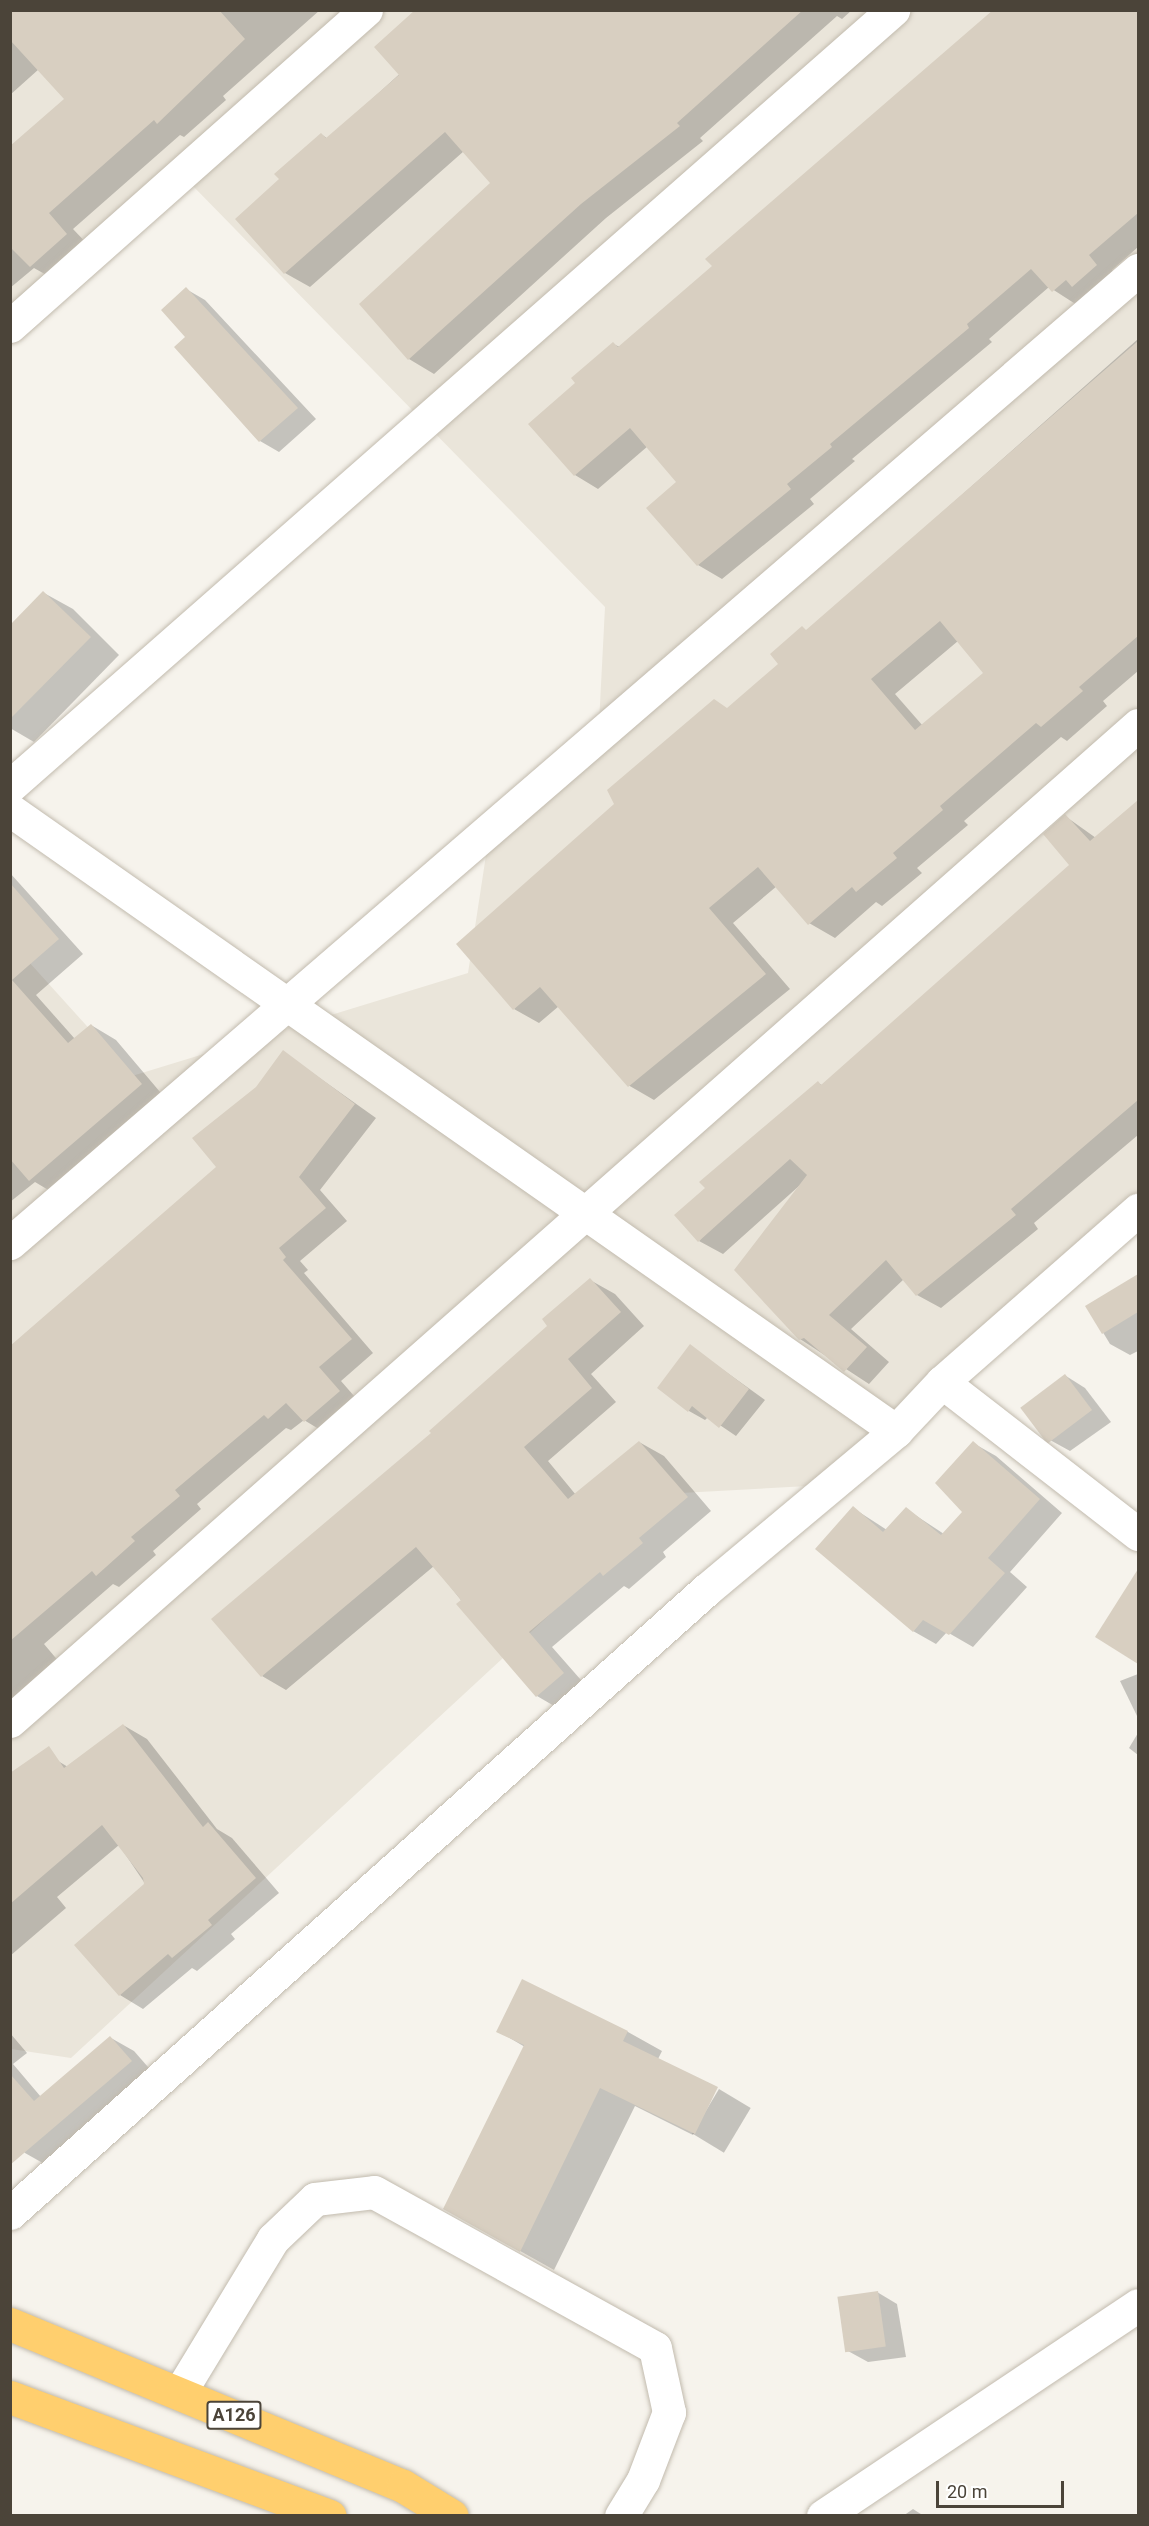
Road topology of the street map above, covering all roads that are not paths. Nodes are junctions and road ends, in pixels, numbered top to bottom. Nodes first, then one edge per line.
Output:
1 (366, 10) edge
2 (893, 10) edge
3 (1138, 270) edge
4 (10, 326) edge
5 (1138, 725) edge
6 (10, 786) edge
7 (10, 810) edge
8 (284, 1004) junction
9 (1138, 1210) edge
10 (583, 1215) junction
11 (10, 1243) edge
12 (942, 1382) junction
13 (896, 1431) junction
14 (1138, 1534) edge
15 (10, 1721) edge
16 (12, 2210) edge
17 (1138, 2305) edge
18 (10, 2324) edge
19 (180, 2392) junction
20 (10, 2397) edge
21 (330, 2516) edge
22 (452, 2516) edge
23 (621, 2516) edge
24 (823, 2516) edge

1 - 4 street
2 - 6 street
3 - 8 street
5 - 10 street
7 - 8 street
8 - 10 street
8 - 11 street
9 - 12 street
10 - 13 street
10 - 15 street
12 - 13 street
12 - 14 street
13 - 16 street
17 - 24 street
18 - 19 highway, A126
19 - 22 highway, A126
19 - 23 street
20 - 21 highway

